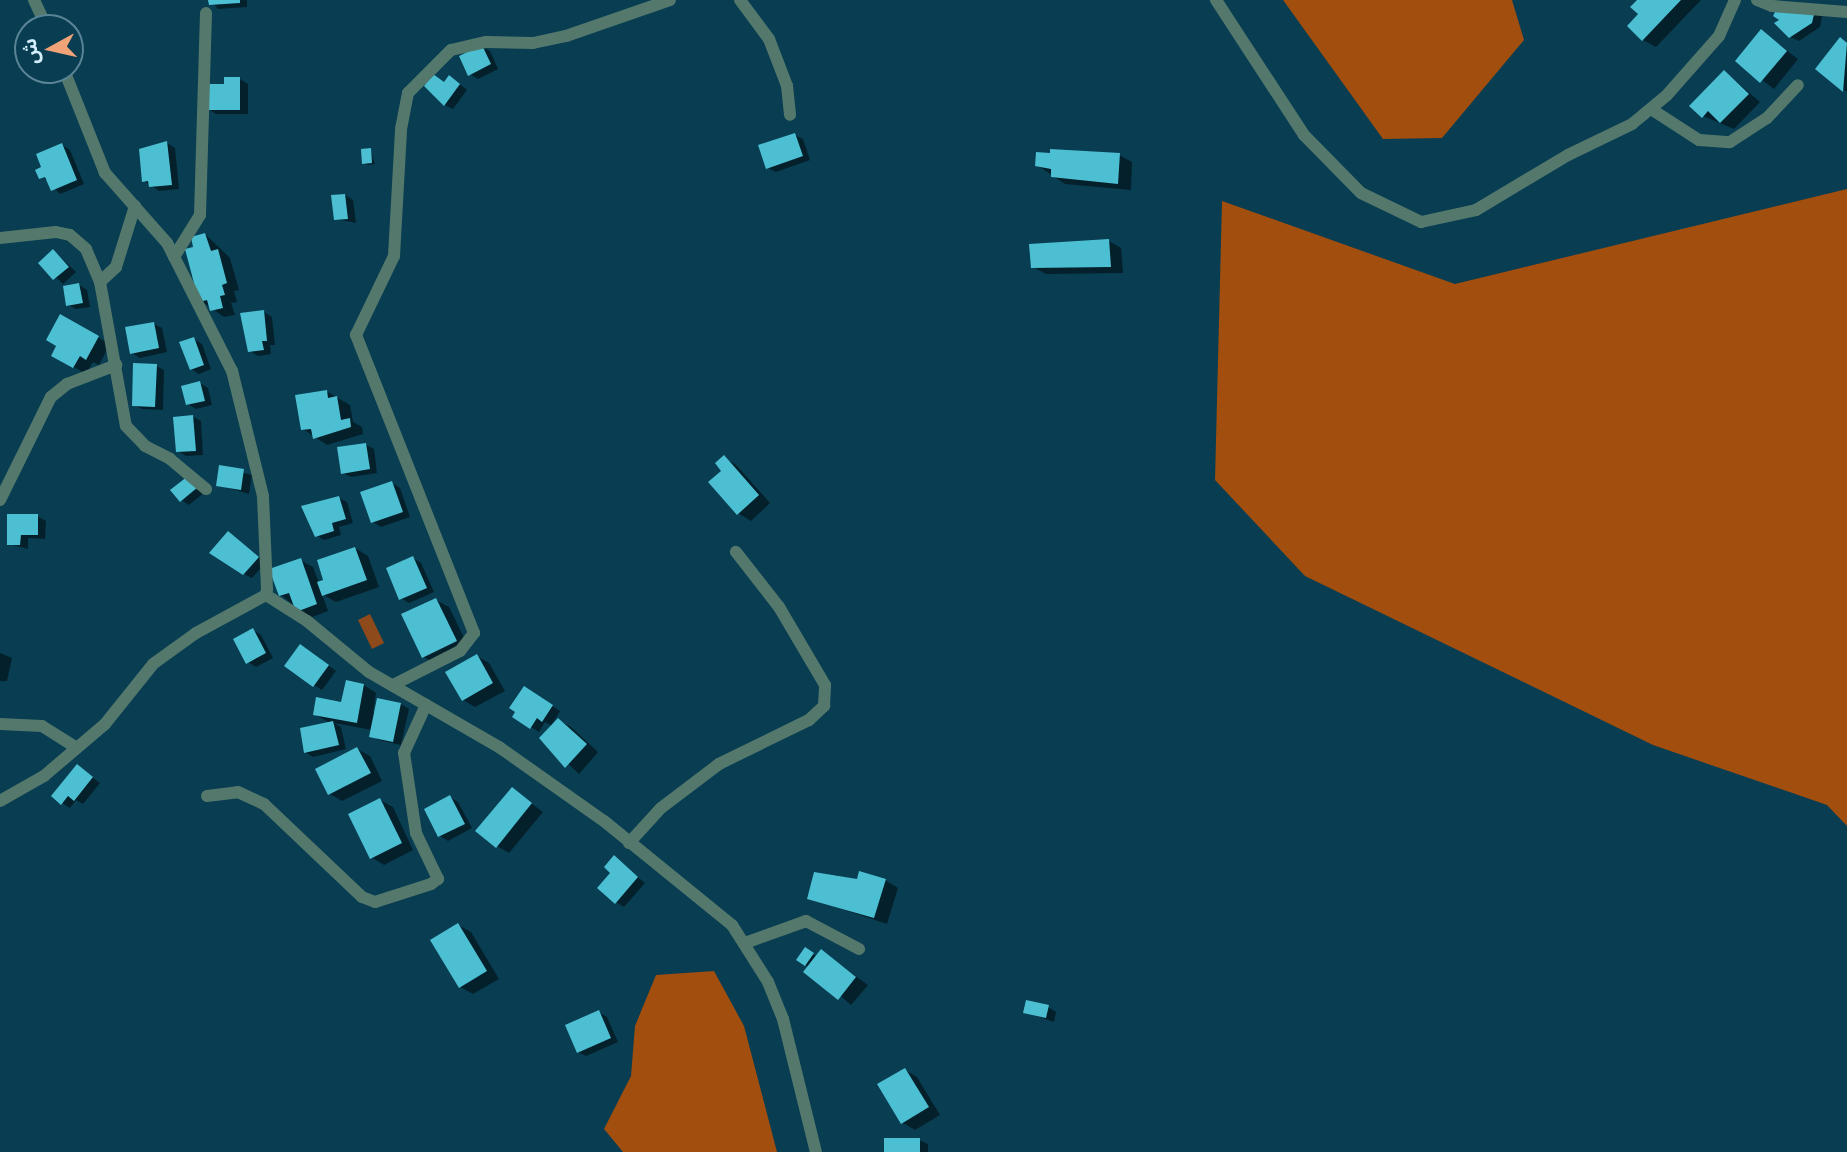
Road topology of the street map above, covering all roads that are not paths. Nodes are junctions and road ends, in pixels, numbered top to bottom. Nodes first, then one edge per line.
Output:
1 (670, 0) edge
2 (740, 0) edge
3 (1216, 0) edge
4 (1735, 0) edge
5 (1757, 0) edge
6 (1847, 12) edge
7 (206, 13) dead end
8 (70, 84) edge
9 (1798, 85) dead end
10 (1651, 109) junction
11 (790, 115) dead end
12 (135, 206) junction
13 (0, 238) edge
14 (174, 257) junction
15 (100, 282) junction
16 (116, 365) junction
17 (206, 489) dead end
18 (0, 500) edge
19 (736, 552) dead end
20 (266, 595) junction
21 (395, 684) junction
22 (426, 705) junction
23 (0, 724) edge
24 (77, 748) junction
25 (207, 796) dead end
26 (0, 801) edge
27 (629, 843) junction
28 (745, 943) junction
29 (859, 949) dead end
30 (816, 1152) edge

1 - 21 street
2 - 11 street
3 - 10 street
4 - 10 street
5 - 6 street
7 - 14 street
8 - 12 street
9 - 10 street
12 - 14 street
12 - 15 street
13 - 15 street
14 - 20 street
15 - 16 street
16 - 17 street
16 - 18 street
19 - 27 street
20 - 21 street
20 - 24 street
21 - 22 street
22 - 25 street
22 - 27 street
23 - 24 street
24 - 26 street
27 - 28 street
28 - 29 street
28 - 30 street

